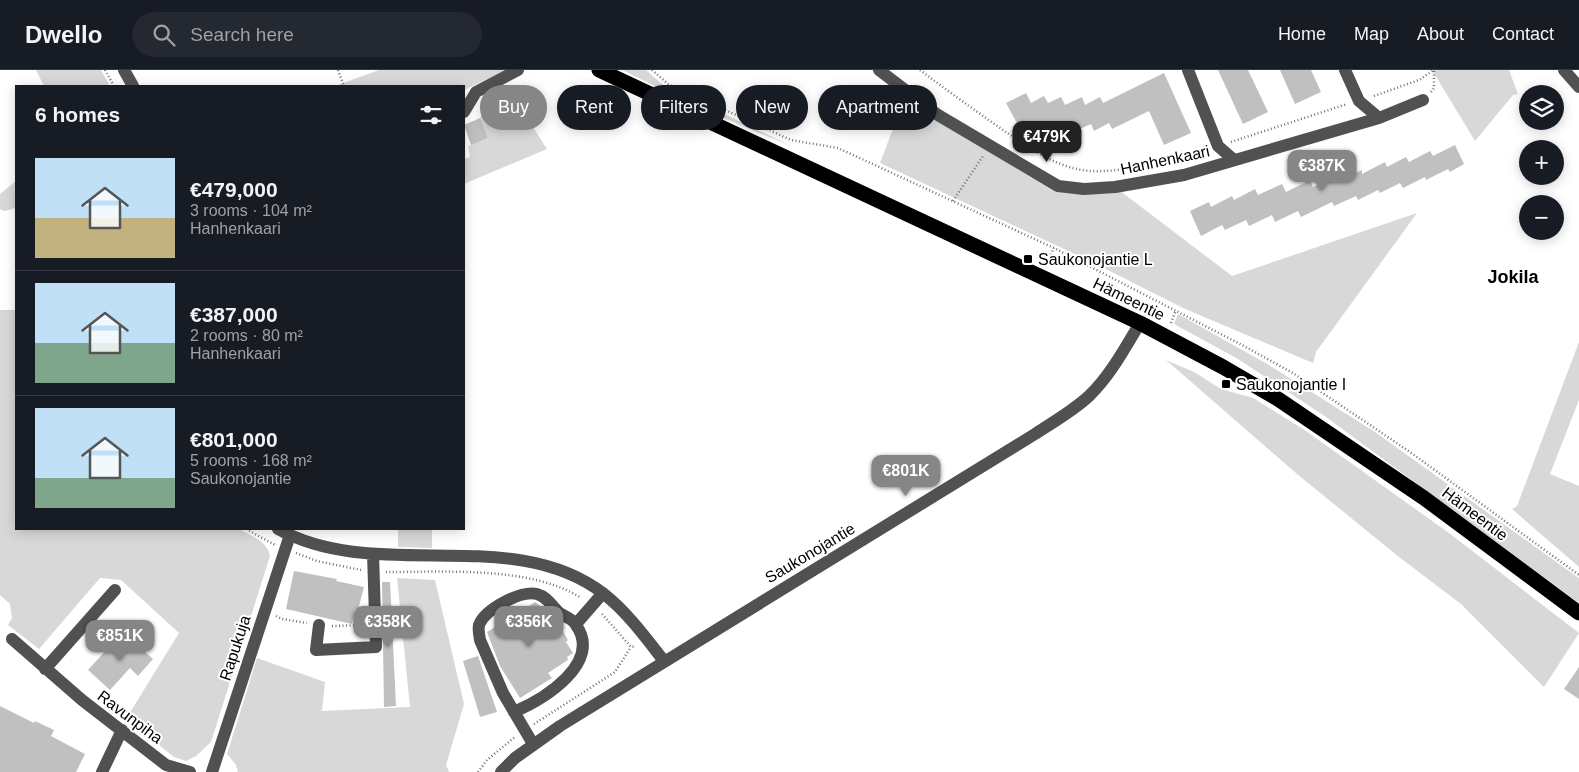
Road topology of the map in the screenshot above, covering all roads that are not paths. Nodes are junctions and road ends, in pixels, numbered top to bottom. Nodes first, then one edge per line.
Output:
1 (124, 70) edge
2 (518, 70) edge
3 (599, 70) edge
4 (879, 70) edge
5 (1188, 70) edge
6 (1345, 70) edge
7 (1564, 70) edge
8 (132, 85) edge
9 (1579, 87) edge
10 (1423, 100) road end
11 (465, 110) edge
12 (1379, 118) junction
13 (1234, 160) junction
14 (1140, 323) junction
15 (284, 532) edge
16 (373, 554) junction
17 (115, 590) dead end
18 (603, 593) junction
19 (1579, 613) edge
20 (576, 624) junction
21 (319, 625) dead end
22 (12, 639) dead end
23 (664, 661) junction
24 (45, 669) junction
25 (514, 712) junction
26 (122, 730) junction
27 (533, 744) junction
28 (102, 772) edge
29 (190, 772) edge
30 (212, 772) edge
31 (501, 772) edge

1 - 8 street
2 - 11 street
3 - 14 highway, Hämeentie
4 - 13 street, Hanhenkaari
5 - 13 street
6 - 12 street
7 - 9 street
10 - 12 street, Hanhenkaari
12 - 13 street, Hanhenkaari
14 - 19 highway, Hämeentie
14 - 23 street, Saukonojantie
15 - 16 street
15 - 30 street, Rapukuja
16 - 18 street
16 - 21 street
17 - 24 street
18 - 20 street
18 - 23 street
20 - 25 street
20 - 25 street
22 - 24 street, Ravunpiha
23 - 27 street, Saukonojantie
24 - 26 street, Ravunpiha
25 - 27 street
26 - 28 street
26 - 29 street, Ravunpiha
27 - 31 street, Saukonojantie

